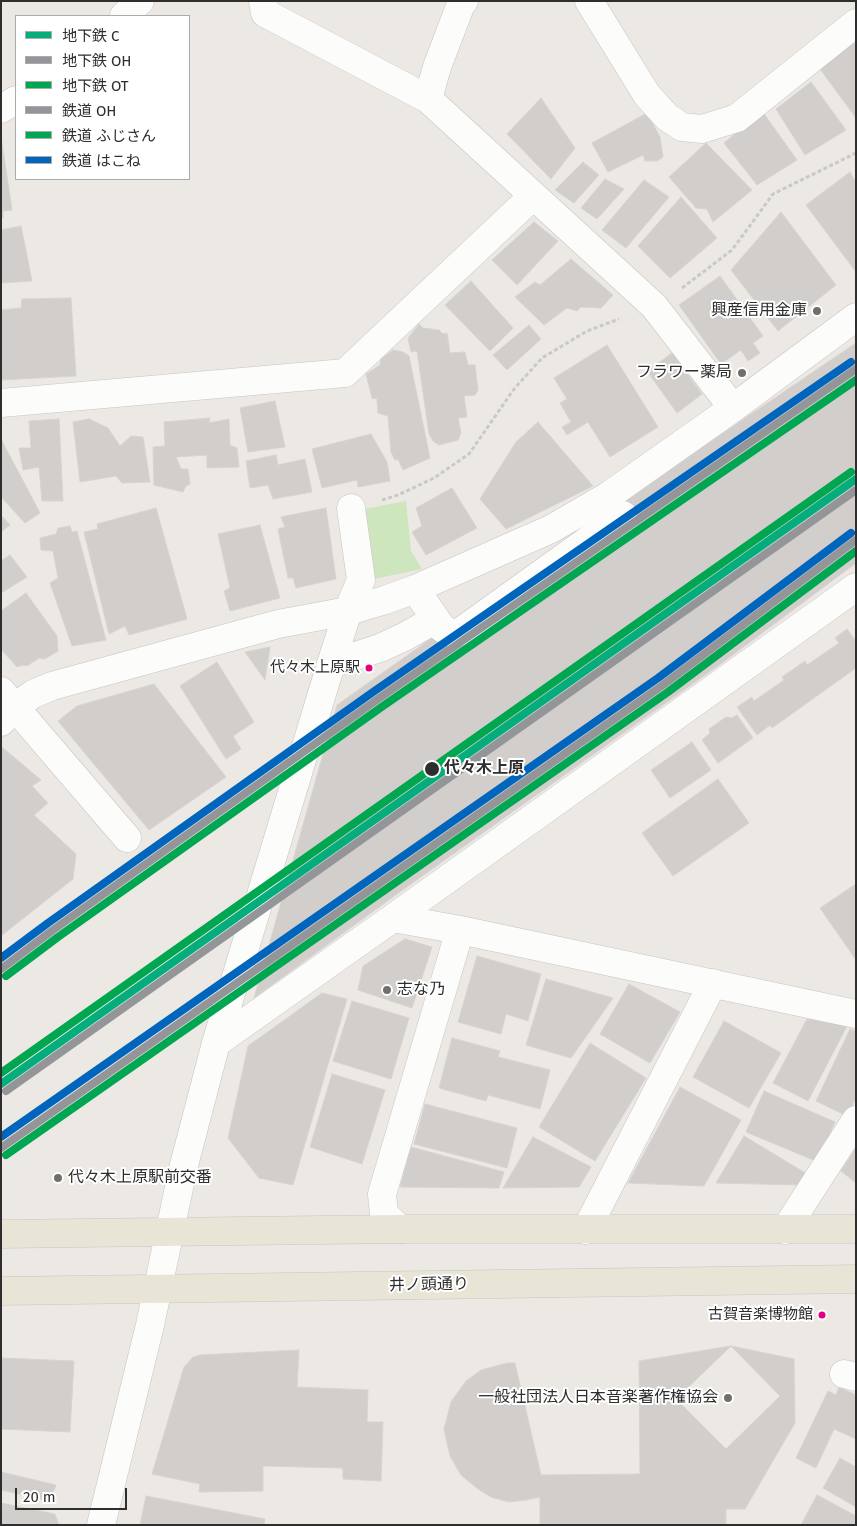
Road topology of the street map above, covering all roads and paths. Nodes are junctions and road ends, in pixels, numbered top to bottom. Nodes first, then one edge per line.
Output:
1 (140, 1) edge
2 (263, 1) edge
3 (464, 1) edge
4 (589, 1) edge
5 (125, 15) edge
6 (856, 23) edge
7 (428, 99) junction
8 (15, 101) edge
9 (1, 109) edge
10 (856, 153) edge
11 (533, 196) junction
12 (654, 306) junction
13 (856, 317) edge
14 (1, 402) edge
15 (733, 408) junction
16 (351, 508) joint
17 (623, 515) dead end
18 (415, 589) junction
19 (852, 599) edge
20 (348, 611) junction
21 (436, 619) junction
22 (331, 664) junction
23 (6, 707) edge
24 (127, 838) dead end
25 (393, 918) junction
26 (460, 930) junction
27 (713, 983) junction
28 (850, 1008) edge
29 (216, 1042) junction
30 (856, 1120) edge
31 (400, 1229) junction
32 (856, 1229) edge
33 (586, 1230) junction
34 (785, 1230) junction
35 (170, 1232) junction
36 (1, 1234) edge
37 (856, 1279) edge
38 (157, 1289) junction
39 (1, 1290) edge
40 (101, 1525) edge

1 - 5 street
2 - 7 street
3 - 7 street
4 - 6 street
7 - 11 street
8 - 9 street
10 - 12 path
11 - 12 street
11 - 14 street
12 - 15 street
12 - 16 path
13 - 15 street
15 - 18 street
16 - 20 street
17 - 21 street
18 - 20 street
18 - 21 street
19 - 25 street
20 - 22 street
20 - 23 street
21 - 22 street
22 - 29 street
23 - 24 street
25 - 26 street
25 - 29 street
26 - 27 street
26 - 31 street
27 - 28 street
27 - 33 street
29 - 35 street
30 - 34 street
31 - 33 main road
31 - 35 main road
32 - 34 main road
33 - 34 main road
35 - 36 main road
35 - 38 street
37 - 38 main road, 井ノ頭通り
38 - 39 main road, 井ノ頭通り
38 - 40 street

